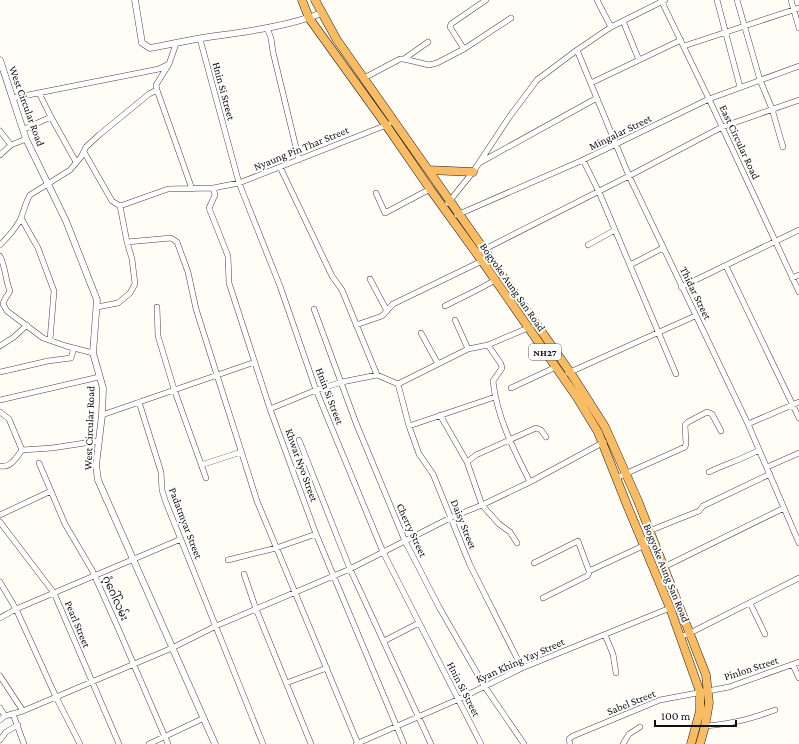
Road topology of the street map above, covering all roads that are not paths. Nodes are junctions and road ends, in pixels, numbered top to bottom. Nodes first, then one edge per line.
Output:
1 (135, 0) edge
2 (302, 0) edge
3 (315, 0) edge
4 (597, 0) edge
5 (717, 0) edge
6 (736, 0) edge
7 (791, 0) edge
8 (484, 1) edge
9 (662, 1) edge
10 (797, 9) edge
11 (322, 13) junction
12 (309, 18) junction
13 (511, 18) dead end
14 (623, 21) junction
15 (744, 25) junction
16 (611, 27) junction
17 (267, 28) junction
18 (799, 28) edge
19 (724, 32) junction
20 (200, 38) junction
21 (681, 40) junction
22 (428, 42) dead end
23 (176, 44) junction
24 (684, 46) junction
25 (464, 49) junction
26 (577, 50) junction
27 (404, 59) junction
28 (0, 60) edge
29 (639, 60) junction
30 (169, 64) junction
31 (799, 66) edge
32 (2, 71) edge
33 (366, 80) junction
34 (760, 80) junction
35 (591, 83) junction
36 (740, 88) junction
37 (360, 89) junction
38 (157, 90) junction
39 (39, 93) junction
40 (13, 98) junction
41 (597, 98) junction
42 (709, 99) junction
43 (799, 100) edge
44 (772, 109) junction
45 (50, 117) junction
46 (395, 121) junction
47 (386, 125) junction
48 (722, 127) junction
49 (24, 129) junction
50 (0, 131) edge
51 (26, 139) junction
52 (12, 145) junction
53 (617, 145) junction
54 (783, 147) dead end
55 (84, 152) junction
56 (0, 156) edge
57 (299, 160) junction
58 (583, 160) junction
59 (76, 162) junction
60 (478, 164) junction
61 (280, 167) junction
62 (429, 170) junction
63 (473, 172) junction
64 (630, 176) junction
65 (239, 183) junction
66 (48, 184) junction
67 (213, 188) junction
68 (192, 189) junction
69 (430, 189) junction
70 (599, 192) junction
71 (376, 193) dead end
72 (451, 200) junction
73 (120, 206) junction
74 (443, 208) junction
75 (459, 214) junction
76 (21, 218) junction
77 (452, 219) junction
78 (615, 230) junction
79 (799, 230) edge
80 (775, 241) junction
81 (1, 242) edge
82 (127, 242) junction
83 (588, 245) dead end
84 (484, 248) junction
85 (663, 248) junction
86 (477, 253) junction
87 (0, 256) edge
88 (482, 261) junction
89 (630, 265) junction
90 (726, 266) junction
91 (799, 275) edge
92 (792, 278) junction
93 (370, 279) dead end
94 (495, 280) junction
95 (682, 287) junction
96 (799, 292) edge
97 (445, 306) dead end
98 (97, 307) junction
99 (157, 307) dead end
100 (314, 309) dead end
101 (387, 310) junction
102 (695, 316) junction
103 (455, 320) dead end
104 (536, 323) junction
105 (27, 325) junction
106 (356, 326) junction
107 (528, 328) junction
108 (659, 332) junction
109 (421, 333) dead end
110 (50, 340) junction
111 (488, 345) junction
112 (0, 346) edge
113 (74, 348) junction
114 (468, 349) junction
115 (93, 353) junction
116 (255, 362) junction
117 (438, 364) junction
118 (556, 368) junction
119 (0, 372) edge
120 (570, 372) junction
121 (676, 374) dead end
122 (216, 375) junction
123 (377, 375) junction
124 (562, 376) junction
125 (100, 377) junction
126 (342, 382) junction
127 (398, 384) junction
128 (511, 388) dead end
129 (174, 389) junction
130 (316, 390) junction
131 (495, 397) junction
132 (0, 400) edge
133 (139, 402) junction
134 (799, 402) edge
135 (793, 405) junction
136 (270, 409) junction
137 (0, 412) edge
138 (102, 415) junction
139 (440, 415) junction
140 (799, 418) edge
141 (748, 424) junction
142 (409, 426) junction
143 (721, 431) dead end
144 (546, 437) dead end
145 (299, 440) dead end
146 (611, 440) junction
147 (98, 441) junction
148 (509, 441) junction
149 (602, 443) junction
150 (22, 450) junction
151 (760, 450) junction
152 (240, 452) junction
153 (799, 453) edge
154 (467, 462) junction
155 (39, 463) dead end
156 (201, 465) junction
157 (0, 466) edge
158 (767, 467) junction
159 (709, 472) dead end
160 (626, 474) junction
161 (770, 474) junction
162 (206, 478) dead end
163 (616, 478) junction
164 (530, 482) junction
165 (51, 491) junction
166 (482, 506) junction
167 (784, 508) junction
168 (0, 515) edge
169 (450, 518) junction
170 (0, 522) edge
171 (649, 530) junction
172 (316, 534) junction
173 (181, 539) junction
174 (405, 541) junction
175 (517, 543) dead end
176 (799, 543) edge
177 (644, 545) junction
178 (276, 548) junction
179 (383, 552) junction
180 (133, 559) junction
181 (228, 560) dead end
182 (534, 563) dead end
183 (664, 567) junction
184 (350, 569) junction
185 (589, 571) junction
186 (244, 574) dead end
187 (94, 575) junction
188 (333, 576) junction
189 (799, 578) edge
190 (1, 585) edge
191 (295, 591) junction
192 (54, 592) junction
193 (543, 598) dead end
194 (750, 603) junction
195 (670, 608) junction
196 (16, 609) junction
197 (256, 609) junction
198 (0, 618) edge
199 (419, 623) junction
200 (216, 626) junction
201 (690, 633) junction
202 (765, 634) dead end
203 (605, 635) junction
204 (680, 637) junction
205 (384, 641) junction
206 (172, 648) junction
207 (799, 662) edge
208 (133, 665) junction
209 (793, 665) junction
210 (327, 668) junction
211 (522, 668) junction
212 (616, 673) dead end
213 (0, 676) edge
214 (799, 678) edge
215 (92, 682) junction
216 (286, 683) junction
217 (485, 687) junction
218 (700, 692) junction
219 (708, 692) junction
220 (56, 697) junction
221 (459, 699) junction
222 (0, 708) edge
223 (23, 710) junction
224 (775, 710) dead end
225 (13, 714) junction
226 (420, 717) junction
227 (2, 718) edge
228 (204, 718) junction
229 (18, 725) junction
230 (705, 726) junction
231 (397, 727) junction
232 (640, 727) dead end
233 (164, 737) junction
234 (0, 740) edge
235 (24, 744) edge
236 (80, 744) edge
237 (119, 744) edge
238 (149, 744) edge
239 (168, 744) edge
240 (215, 744) edge
241 (263, 744) edge
242 (311, 744) edge
243 (358, 744) edge
244 (404, 744) edge
245 (431, 744) edge
246 (481, 744) edge
247 (524, 744) edge
248 (570, 744) edge
249 (623, 744) edge
250 (691, 744) edge
251 (700, 744) edge

1 - 23 street
2 - 12 highway, Bogyoke Aung San Road / NH27
3 - 11 highway, Bogyoke Aung San Road / NH27
4 - 16 street
5 - 19 street
6 - 15 street
7 - 10 street
8 - 25 street
9 - 14 street
9 - 21 street, East Circular Road
10 - 15 street
10 - 18 street
11 - 12 street
11 - 33 highway, Bogyoke Aung San Road / NH27
12 - 17 street
12 - 37 highway, Bogyoke Aung San Road / NH27
13 - 25 street
14 - 16 street
14 - 29 street
15 - 19 street
15 - 34 street
16 - 26 street
17 - 20 street
17 - 57 street
19 - 24 street
19 - 36 street
20 - 23 street
20 - 65 street, Hnin Si Street
21 - 24 street, East Circular Road
21 - 29 street
22 - 27 street
23 - 30 street
24 - 42 street, East Circular Road
25 - 27 street
26 - 35 street, Thidar Street
26 - 60 street
27 - 33 street
28 - 32 street, West Circular Road
29 - 35 street
30 - 38 street
30 - 39 street
31 - 34 street, Mingalar Street
32 - 40 street, West Circular Road
33 - 37 highway
33 - 46 highway, Bogyoke Aung San Road / NH27
34 - 36 street, Mingalar Street
34 - 44 street
35 - 41 street, Thidar Street
36 - 42 street, Mingalar Street
37 - 47 highway, Bogyoke Aung San Road / NH27
38 - 55 street
38 - 68 street
39 - 40 street
39 - 45 street
40 - 49 street, West Circular Road
41 - 53 street, Thidar Street
41 - 60 street
42 - 48 street, East Circular Road
42 - 53 street, Mingalar Street
43 - 44 street
44 - 48 street
44 - 54 street
45 - 49 street
45 - 59 street
46 - 47 street, Nyaung Pin Thar Street
46 - 62 highway, Bogyoke Aung San Road / NH27
47 - 57 street, Nyaung Pin Thar Street
47 - 69 highway, Bogyoke Aung San Road / NH27
48 - 64 street
48 - 80 street, East Circular Road
49 - 51 street, West Circular Road
50 - 52 street
51 - 52 street
51 - 66 street, West Circular Road
52 - 56 street
53 - 58 street, Mingalar Street
53 - 64 street, Thidar Street
55 - 59 street
55 - 73 street
57 - 61 street, Nyaung Pin Thar Street
58 - 70 street
58 - 75 street, Mingalar Street
59 - 66 street
60 - 63 street
61 - 65 street, Nyaung Pin Thar Street
61 - 106 street
62 - 63 highway
62 - 72 highway, Bogyoke Aung San Road / NH27
63 - 72 street
64 - 70 street
64 - 85 street, Thidar Street
65 - 67 street, Nyaung Pin Thar Street
65 - 130 street, Hnin Si Street
66 - 76 street
66 - 98 street, West Circular Road
67 - 68 street, Nyaung Pin Thar Street
67 - 116 street, Khwar Nyo Street
68 - 73 street, Nyaung Pin Thar Street
69 - 71 street
69 - 74 highway, Bogyoke Aung San Road / NH27
70 - 78 street
70 - 84 street
72 - 74 street
72 - 75 highway, Bogyoke Aung San Road / NH27
73 - 82 street
74 - 77 highway, Bogyoke Aung San Road / NH27
75 - 77 street, Mingalar Street
75 - 84 highway, Bogyoke Aung San Road / NH27
76 - 81 street
76 - 110 street
77 - 86 highway, Bogyoke Aung San Road / NH27
78 - 83 street
78 - 89 street
79 - 80 street
80 - 90 street
80 - 92 street, East Circular Road
82 - 98 street
82 - 122 street
84 - 86 street
84 - 104 highway, Bogyoke Aung San Road / NH27
85 - 89 street
85 - 95 street, Thidar Street
86 - 88 highway, Bogyoke Aung San Road / NH27
87 - 105 street
88 - 94 highway, Bogyoke Aung San Road / NH27
88 - 101 street
89 - 108 street
90 - 95 street
90 - 135 street
91 - 92 street
92 - 96 street, East Circular Road
93 - 101 street
94 - 97 street
94 - 107 highway, Bogyoke Aung San Road / NH27
95 - 102 street, Thidar Street
98 - 115 street, West Circular Road
99 - 129 street
100 - 126 street, Cherry Street
101 - 106 street
102 - 108 street
102 - 141 street, Thidar Street
103 - 114 street
104 - 107 street
104 - 120 highway, Bogyoke Aung San Road / NH27
105 - 110 street
105 - 112 street
106 - 123 street
107 - 111 street
107 - 118 highway, Bogyoke Aung San Road / NH27
108 - 120 street
108 - 121 street
109 - 117 street
110 - 113 street
111 - 114 street
111 - 131 street
113 - 115 street
113 - 119 street
114 - 117 street
115 - 125 street, West Circular Road
116 - 122 street
116 - 136 street, Khwar Nyo Street
117 - 127 street
118 - 124 highway, Bogyoke Aung San Road / NH27
118 - 128 street
120 - 124 street
120 - 146 highway, Bogyoke Aung San Road / NH27
122 - 129 street
122 - 152 street
123 - 126 street
123 - 127 street
124 - 149 highway, Bogyoke Aung San Road / NH27
125 - 132 street
125 - 138 street, West Circular Road
126 - 130 street
126 - 174 street, Cherry Street
127 - 142 street, Daisy Street
129 - 133 street
129 - 156 street
130 - 136 street
130 - 179 street, Hnin Si Street
131 - 139 street
131 - 148 street
133 - 138 street
133 - 173 street, Padatmyar Street
134 - 135 street
135 - 140 street
135 - 141 street
136 - 172 street, Khwar Nyo Street
137 - 150 street
138 - 147 street, West Circular Road
139 - 142 street
139 - 154 street
141 - 151 street, Thidar Street
142 - 169 street, Daisy Street
143 - 160 street
144 - 148 street
145 - 184 street
146 - 149 street
146 - 160 highway, Bogyoke Aung San Road / NH27
147 - 150 street
147 - 180 street, West Circular Road
148 - 154 street
148 - 164 street
149 - 163 highway, Bogyoke Aung San Road / NH27
149 - 164 street
150 - 157 street
151 - 158 street, Thidar Street
151 - 159 street
152 - 156 street
152 - 178 street
153 - 158 street
154 - 166 street
155 - 165 street, ဂံ့ဂေါ်လမ်း
156 - 162 street
158 - 161 street, Thidar Street
160 - 163 street
160 - 171 highway, Bogyoke Aung San Road / NH27
161 - 167 street, Thidar Street
161 - 171 street
163 - 177 highway, Bogyoke Aung San Road / NH27
164 - 166 street
165 - 168 street
165 - 187 street, ဂံ့ဂေါ်လမ်း
166 - 169 street
166 - 175 street
167 - 176 street, Thidar Street
167 - 183 street
169 - 174 street
169 - 211 street, Daisy Street
170 - 192 street, Pearl Street
171 - 183 highway, Bogyoke Aung San Road / NH27
172 - 178 street
172 - 188 street, Khwar Nyo Street
173 - 180 street
173 - 200 street, Padatmyar Street
174 - 179 street
174 - 217 street, Cherry Street
177 - 185 street
177 - 195 highway, Bogyoke Aung San Road / NH27
178 - 181 street
178 - 191 street
179 - 184 street
179 - 199 street, Hnin Si Street
180 - 187 street
180 - 206 street, West Circular Road
182 - 185 street
183 - 201 highway, Bogyoke Aung San Road / NH27
184 - 188 street
184 - 205 street
185 - 193 street
186 - 197 street
187 - 192 street
187 - 208 street, ဂံ့ဂေါ်လမ်း
188 - 191 street
188 - 231 street, Khwar Nyo Street
189 - 194 street
190 - 196 street
191 - 197 street
191 - 210 street
192 - 196 street
192 - 215 street, Pearl Street
194 - 201 street
194 - 202 street
195 - 203 street, Kyan Khing Yay Street
195 - 204 highway, Bogyoke Aung San Road / NH27
196 - 198 street
196 - 220 street
197 - 200 street
197 - 216 street
199 - 205 street
199 - 221 street, Hnin Si Street
200 - 206 street
200 - 241 street, Padatmyar Street
201 - 204 street
201 - 219 highway, Bogyoke Aung San Road / NH27
203 - 211 street, Kyan Khing Yay Street
203 - 212 street
204 - 218 highway, Bogyoke Aung San Road / NH27
205 - 226 street
206 - 208 street
206 - 228 street, West Circular Road
207 - 209 street, Pinlon Street
208 - 215 street
208 - 233 street, ဂံ့ဂေါ်လမ်း
209 - 214 street
209 - 219 street, Pinlon Street
210 - 216 street
210 - 243 street
211 - 217 street, Kyan Khing Yay Street
213 - 223 street
215 - 220 street
215 - 237 street, Pearl Street
216 - 242 street
217 - 221 street, Kyan Khing Yay Street
217 - 247 street, Cherry Street
218 - 219 street, Sabel Street
218 - 248 street, Sabel Street
218 - 250 highway, Bogyoke Aung San Road / NH27
219 - 230 highway, Bogyoke Aung San Road / NH27
220 - 223 street
220 - 236 street
221 - 226 street, Kyan Khing Yay Street
221 - 246 street, Hnin Si Street
222 - 227 street
223 - 225 street
224 - 230 street
225 - 227 street
225 - 229 street
226 - 231 street, Kyan Khing Yay Street
226 - 245 street
228 - 233 street
228 - 240 street, West Circular Road
229 - 234 street
229 - 235 street
230 - 251 highway, Bogyoke Aung San Road / NH27
231 - 243 street, Kyan Khing Yay Street
231 - 244 street, Khwar Nyo Street
232 - 249 street
233 - 238 street
233 - 239 street, ဂံ့ဂေါ်လမ်း

